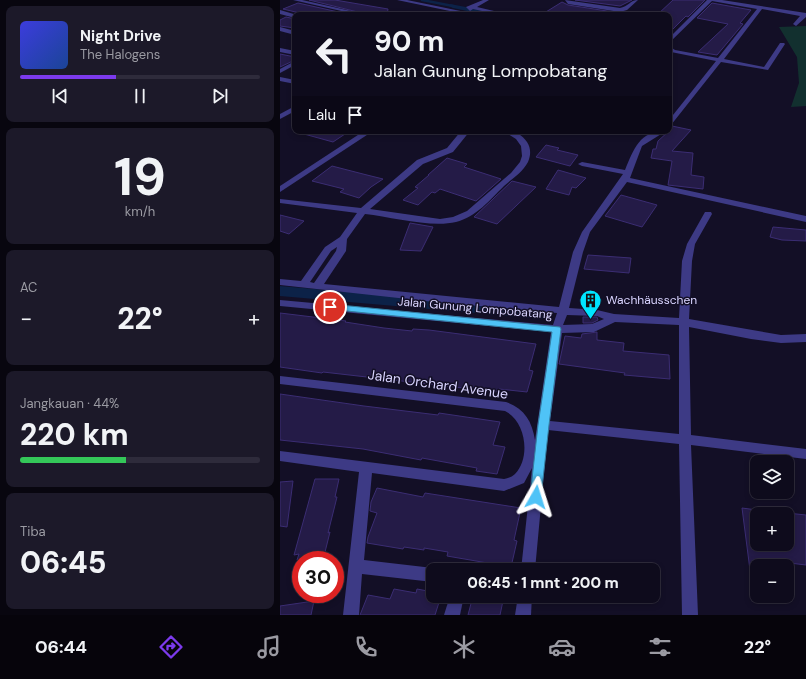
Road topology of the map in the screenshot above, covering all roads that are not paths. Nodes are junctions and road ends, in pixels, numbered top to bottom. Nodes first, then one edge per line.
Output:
1 (295, 0) edge
2 (399, 0) edge
3 (431, 0) edge
4 (487, 0) edge
5 (567, 0) edge
6 (636, 0) edge
7 (711, 0) edge
8 (471, 8) junction
9 (760, 8) junction
10 (280, 12) edge
11 (352, 12) edge
12 (458, 12) edge
13 (465, 12) edge
14 (492, 12) edge
15 (292, 15) edge
16 (804, 15) edge
17 (796, 24) dead end
18 (280, 30) edge
19 (292, 32) edge
20 (672, 38) edge
21 (782, 44) dead end
22 (280, 50) edge
23 (672, 50) edge
24 (292, 52) edge
25 (719, 60) junction
26 (292, 65) edge
27 (280, 71) edge
28 (280, 79) edge
29 (292, 81) edge
30 (292, 110) edge
31 (280, 117) edge
32 (672, 120) edge
33 (364, 134) edge
34 (462, 134) edge
35 (513, 134) edge
36 (656, 134) edge
37 (582, 164) dead end
38 (626, 176) junction
39 (280, 190) edge
40 (280, 201) edge
41 (363, 211) junction
42 (708, 214) dead end
43 (806, 219) edge
44 (343, 239) junction
45 (280, 282) edge
46 (304, 284) junction
47 (318, 286) junction
48 (280, 302) edge
49 (563, 311) junction
50 (614, 318) junction
51 (684, 322) junction
52 (557, 329) junction
53 (806, 338) edge
54 (280, 380) edge
55 (543, 425) junction
56 (685, 439) junction
57 (806, 454) edge
58 (280, 456) edge
59 (366, 467) junction
60 (529, 563) edge
61 (357, 566) junction
62 (426, 574) edge
63 (455, 603) edge
64 (524, 603) edge
65 (351, 615) edge
66 (452, 615) edge
67 (523, 615) edge
68 (690, 615) edge

1 - 11 street
2 - 12 street
3 - 8 street
4 - 8 street
5 - 6 street
7 - 9 street
7 - 20 street
8 - 13 street
8 - 14 street
9 - 16 street
9 - 25 street
10 - 15 street
16 - 17 street
18 - 19 street
21 - 25 street
22 - 24 street
23 - 25 street
25 - 32 street
26 - 27 street
28 - 29 street
30 - 31 street
33 - 39 street
34 - 41 street
35 - 41 street
36 - 38 street
37 - 38 street
38 - 43 street
38 - 49 street
40 - 41 street
41 - 44 street
42 - 51 street
44 - 46 street
44 - 47 street
45 - 46 street, Jalan Gunung Lompobatang
46 - 47 street, Jalan Gunung Lompobatang
47 - 49 street, Jalan Gunung Lompobatang
48 - 52 street, Jalan Gunung Lompobatang
49 - 50 street
49 - 52 street, Jalan Gunung Lompobatang
50 - 51 street
50 - 52 street
51 - 53 street
51 - 56 street
52 - 55 street
54 - 59 street, Jalan Orchard Avenue
55 - 56 street
55 - 60 street
56 - 57 street
56 - 68 street
58 - 59 street, Jalan Orchard Avenue
59 - 61 street
61 - 62 street
61 - 65 street
63 - 66 street
64 - 67 street

